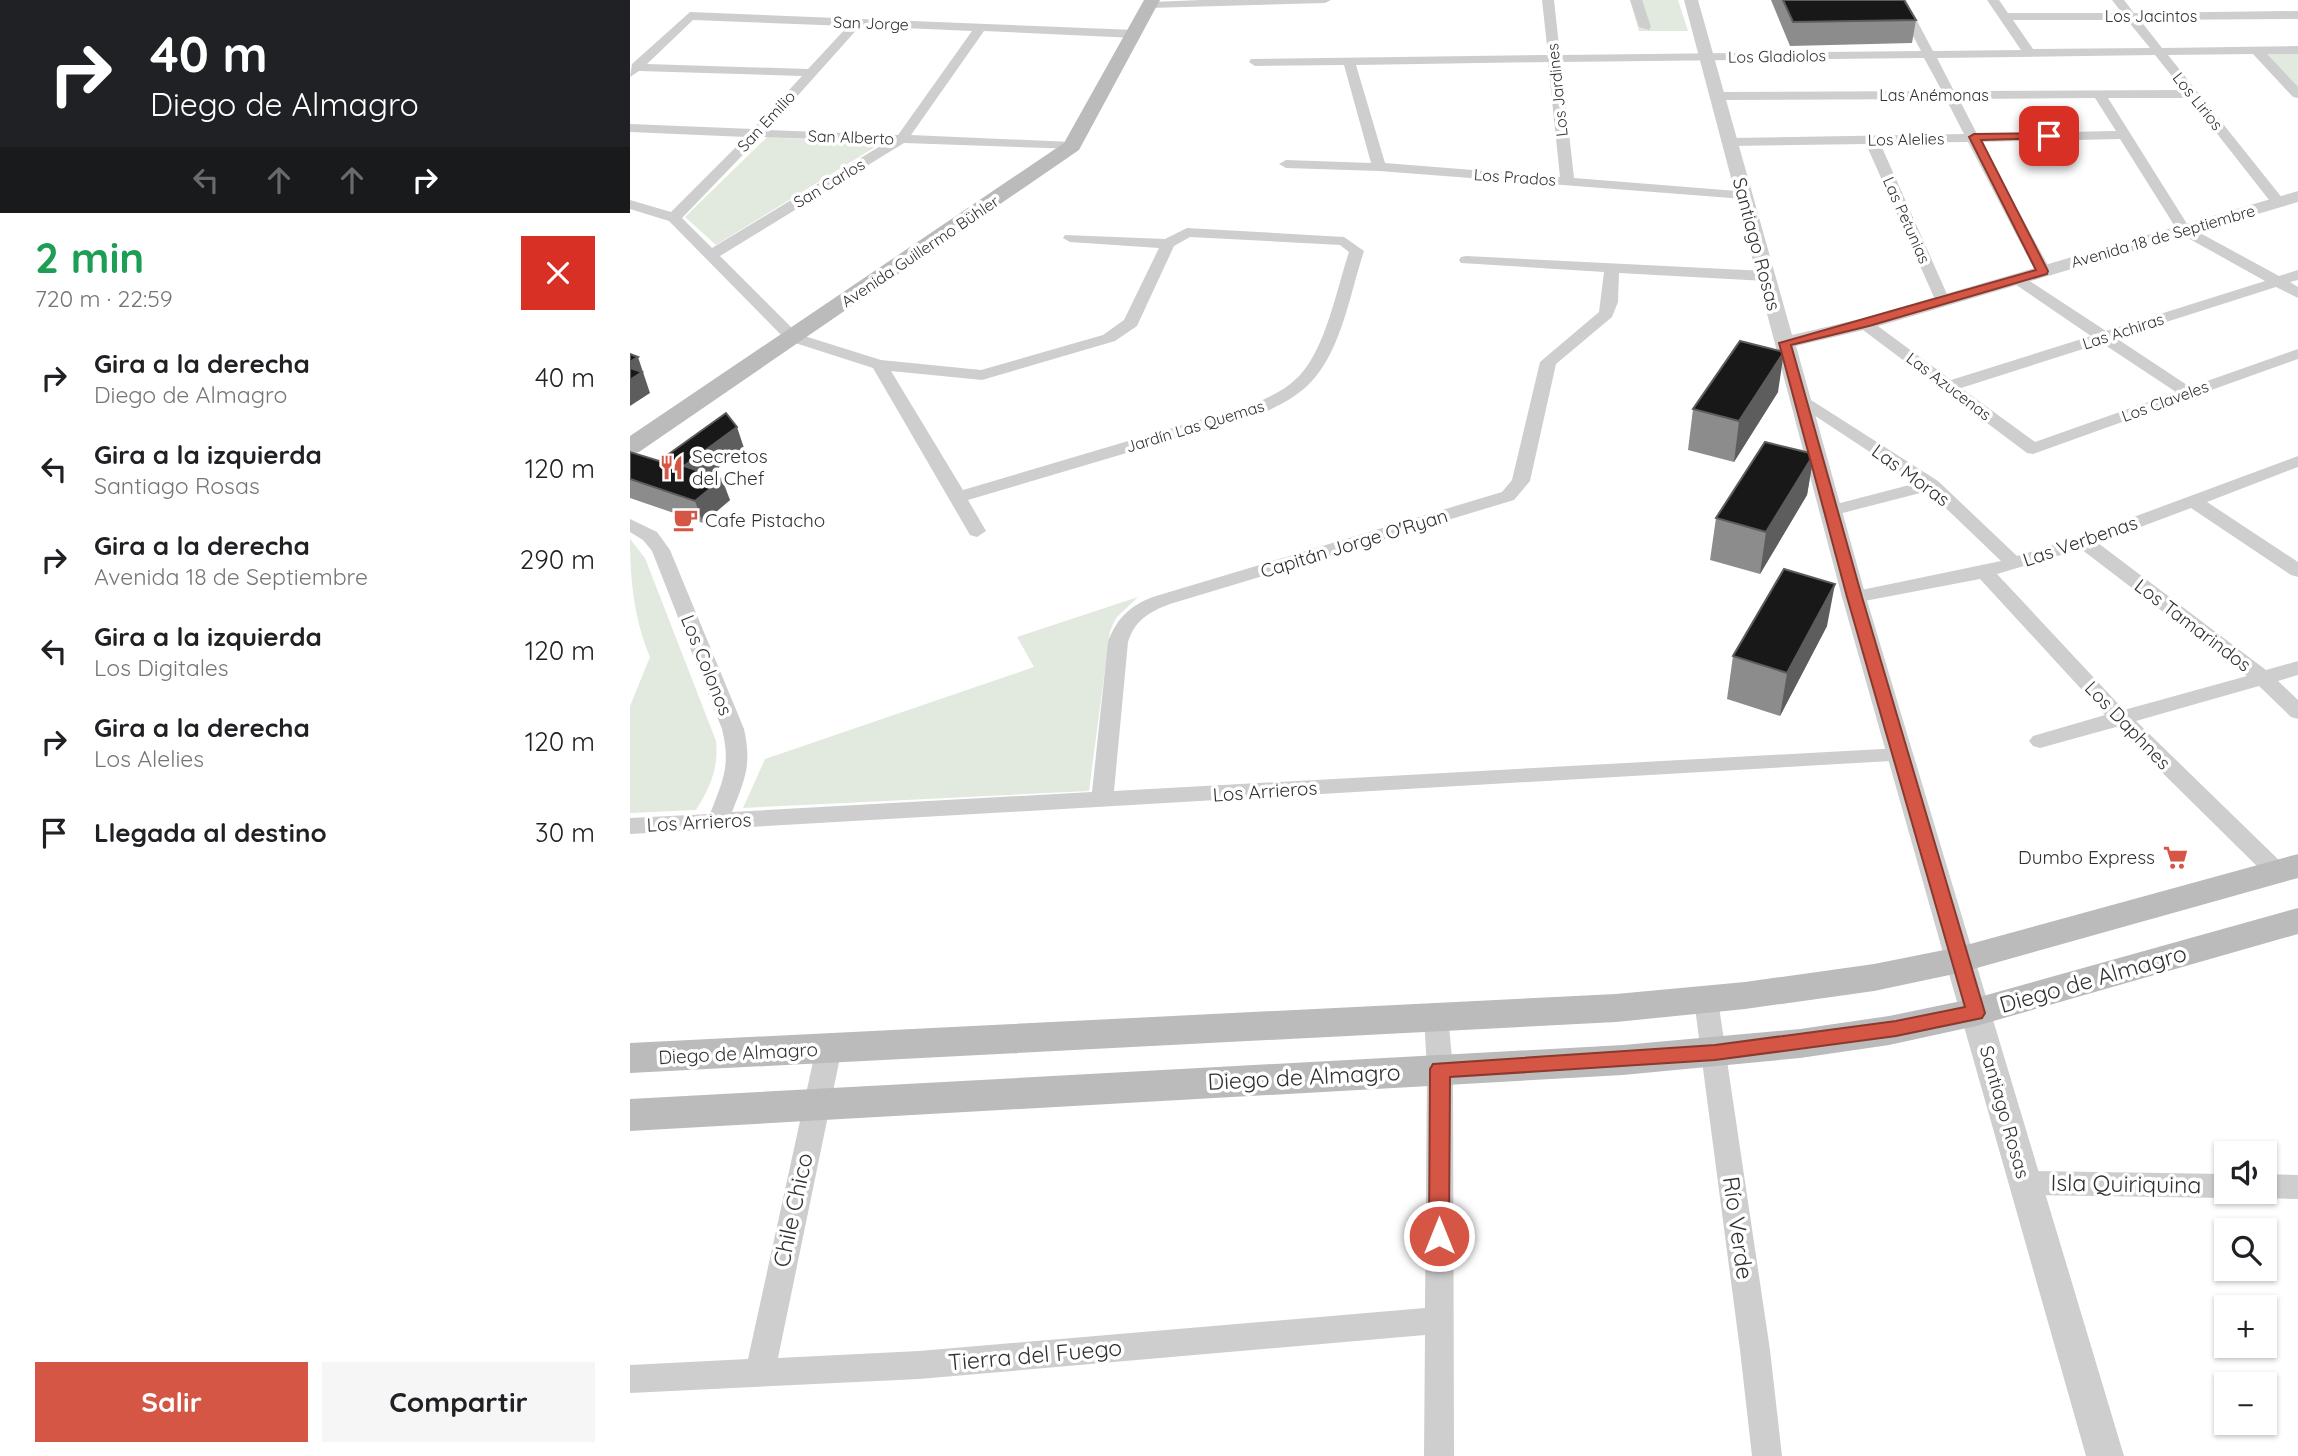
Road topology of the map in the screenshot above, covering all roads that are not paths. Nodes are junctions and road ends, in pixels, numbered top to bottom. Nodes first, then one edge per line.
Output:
1 (1325, 0) edge
2 (1548, 0) edge
3 (1636, 0) edge
4 (1690, 0) edge
5 (1900, 0) edge
6 (1993, 0) edge
7 (2118, 0) edge
8 (1151, 2) edge
9 (2298, 15) edge
10 (2004, 17) junction
11 (2132, 17) junction
12 (857, 23) junction
13 (1645, 27) dead end
14 (980, 28) junction
15 (1135, 34) junction
16 (2256, 50) junction
17 (2298, 50) edge
18 (2158, 51) junction
19 (2029, 53) junction
20 (1927, 54) junction
21 (1706, 57) junction
22 (1553, 58) junction
23 (1349, 61) junction
24 (1255, 62) dead end
25 (633, 70) edge
26 (810, 73) junction
27 (2099, 94) junction
28 (2193, 94) junction
29 (2298, 94) edge
30 (1950, 95) junction
31 (1717, 96) junction
32 (630, 128) edge
33 (757, 133) junction
34 (2124, 135) junction
35 (1974, 137) junction
36 (901, 139) junction
37 (1871, 139) junction
38 (1730, 142) junction
39 (1072, 146) junction
40 (1286, 164) dead end
41 (1379, 167) junction
42 (1567, 181) junction
43 (1744, 195) junction
44 (2298, 196) edge
45 (2278, 202) junction
46 (630, 204) edge
47 (674, 218) junction
48 (2184, 230) junction
49 (1070, 238) dead end
50 (1168, 244) junction
51 (712, 254) junction
52 (1466, 260) dead end
53 (1612, 268) junction
54 (2043, 271) junction
55 (2298, 275) edge
56 (1766, 276) junction
57 (2017, 279) junction
58 (2277, 282) junction
59 (2298, 293) edge
60 (1942, 301) junction
61 (1865, 324) junction
62 (792, 337) junction
63 (2103, 337) junction
64 (1785, 343) junction
65 (2298, 354) edge
66 (879, 365) junction
67 (1949, 386) junction
68 (2189, 393) junction
69 (1800, 398) junction
70 (630, 447) edge
71 (2033, 449) joint
72 (2298, 461) edge
73 (1932, 485) junction
74 (958, 497) junction
75 (2192, 500) junction
76 (1831, 511) junction
77 (630, 525) edge
78 (977, 531) dead end
79 (2084, 542) junction
80 (2014, 563) junction
81 (2298, 571) edge
82 (1984, 572) junction
83 (1854, 597) junction
84 (2298, 668) edge
85 (2262, 677) junction
86 (2298, 712) edge
87 (2119, 717) junction
88 (2040, 741) dead end
89 (1900, 755) junction
90 (1102, 801) junction
91 (718, 821) junction
92 (630, 826) edge
93 (2287, 869) edge
94 (2298, 920) edge
95 (1960, 959) junction
96 (1706, 1000) junction
97 (1976, 1013) junction
98 (1436, 1016) junction
99 (829, 1048) junction
100 (1715, 1052) junction
101 (630, 1058) edge
102 (1440, 1069) junction
103 (815, 1105) junction
104 (630, 1115) edge
105 (2025, 1183) junction
106 (2214, 1186) edge
107 (2277, 1186) edge
108 (2298, 1187) edge
109 (1438, 1320) junction
110 (760, 1373) junction
111 (630, 1378) edge
112 (1439, 1456) edge
113 (1767, 1456) edge
114 (2105, 1456) edge

1 - 8 street
2 - 22 street, Los Jardines
3 - 13 street
4 - 21 street, Santiago Rosas
5 - 20 street
6 - 10 street
7 - 11 street, Los Lirios
8 - 15 main road, Avenida Guillermo Bühler
9 - 11 street, Los Jacintos
10 - 11 street, Los Jacintos
10 - 19 street
11 - 18 street, Los Lirios
12 - 14 street, San Jorge
12 - 25 street, San Jorge
12 - 26 street, San Emilio
14 - 15 street, San Jorge
14 - 36 street, San Carlos
15 - 39 main road, Avenida Guillermo Bühler
16 - 17 street, Los Gladiolos
16 - 18 street, Los Gladiolos
16 - 29 street
18 - 19 street, Los Gladiolos
18 - 28 street, Los Lirios
19 - 20 street, Los Gladiolos
20 - 21 street, Los Gladiolos
20 - 30 street
21 - 22 street, Los Gladiolos
21 - 31 street, Santiago Rosas
22 - 23 street, Los Gladiolos
22 - 42 street, Los Jardines
23 - 24 street, Los Gladiolos
23 - 41 street
25 - 26 street
26 - 33 street, San Emilio
27 - 28 street, Las Anémonas
27 - 30 street, Las Anémonas
27 - 34 street
28 - 45 street, Los Lirios
30 - 31 street, Las Anémonas
30 - 35 street
31 - 38 street, Santiago Rosas
32 - 33 street, San Alberto
33 - 36 street, San Alberto
33 - 47 street, San Emilio
34 - 35 street, Los Alelies
34 - 48 street
35 - 37 street, Los Alelies
35 - 54 street
36 - 39 street, San Alberto
36 - 51 street, San Carlos
37 - 38 street, Los Alelies
37 - 60 street, Las Petunias
38 - 43 street, Santiago Rosas
39 - 62 main road, Avenida Guillermo Bühler
40 - 41 street, Los Prados
41 - 42 street, Los Prados
42 - 43 street, Los Prados
43 - 56 street, Santiago Rosas
44 - 45 street, Avenida 18 de Septiembre
45 - 48 street, Avenida 18 de Septiembre
46 - 47 street
47 - 51 street
48 - 54 street, Avenida 18 de Septiembre
48 - 58 street
49 - 50 street, Jardín Las Quemas
50 - 66 street
50 - 74 street, Jardín Las Quemas
51 - 62 street
52 - 53 street
53 - 56 street
53 - 90 street, Capitán Jorge O'Ryan
54 - 57 street, Avenida 18 de Septiembre
55 - 58 street, Las Achiras
56 - 64 street, Santiago Rosas
57 - 60 street, Avenida 18 de Septiembre
57 - 63 street
58 - 59 street
58 - 63 street, Las Achiras
60 - 61 street, Avenida 18 de Septiembre
61 - 64 street, Avenida 18 de Septiembre
61 - 67 street, Las Azucenas
62 - 66 street
62 - 70 main road, Avenida Guillermo Bühler
63 - 67 street, Las Achiras
63 - 68 street
64 - 69 street, Santiago Rosas
65 - 68 street, Los Claveles
66 - 74 street
67 - 71 street, Las Azucenas
68 - 71 street, Los Claveles
69 - 73 street, Las Moras
69 - 76 street, Santiago Rosas
72 - 75 street, Las Verbenas
73 - 76 street
73 - 80 street, Las Moras
74 - 78 street
75 - 79 street, Las Verbenas
75 - 81 street
76 - 83 street, Santiago Rosas
77 - 91 street, Los Colonos
79 - 80 street, Las Verbenas
79 - 85 street, Los Tamarindos
80 - 82 street, Las Verbenas
82 - 83 street, Las Verbenas
82 - 87 street, Los Daphnes
83 - 89 street, Santiago Rosas
84 - 85 street
85 - 86 street, Los Tamarindos
85 - 87 street
87 - 88 street
87 - 93 street, Los Daphnes
89 - 90 street, Los Arrieros
89 - 95 street, Santiago Rosas
90 - 91 street, Los Arrieros
91 - 92 street, Los Arrieros
93 - 95 main road, Diego de Almagro
94 - 97 main road, Diego de Almagro
95 - 96 main road, Diego de Almagro
95 - 97 street, Santiago Rosas
96 - 98 main road, Diego de Almagro
96 - 100 street, Río Verde
97 - 100 main road, Diego de Almagro
97 - 105 street, Santiago Rosas
98 - 99 main road, Diego de Almagro
98 - 102 street
99 - 101 main road, Diego de Almagro
99 - 103 street, Chile Chico
100 - 102 main road, Diego de Almagro
100 - 113 street, Río Verde
102 - 103 main road, Diego de Almagro
102 - 109 street
103 - 104 main road, Diego de Almagro
103 - 110 street, Chile Chico
105 - 106 street, Isla Quiriquina
105 - 114 street, Santiago Rosas
107 - 108 street
109 - 110 street, Tierra del Fuego
109 - 112 street
110 - 111 street, Tierra del Fuego

